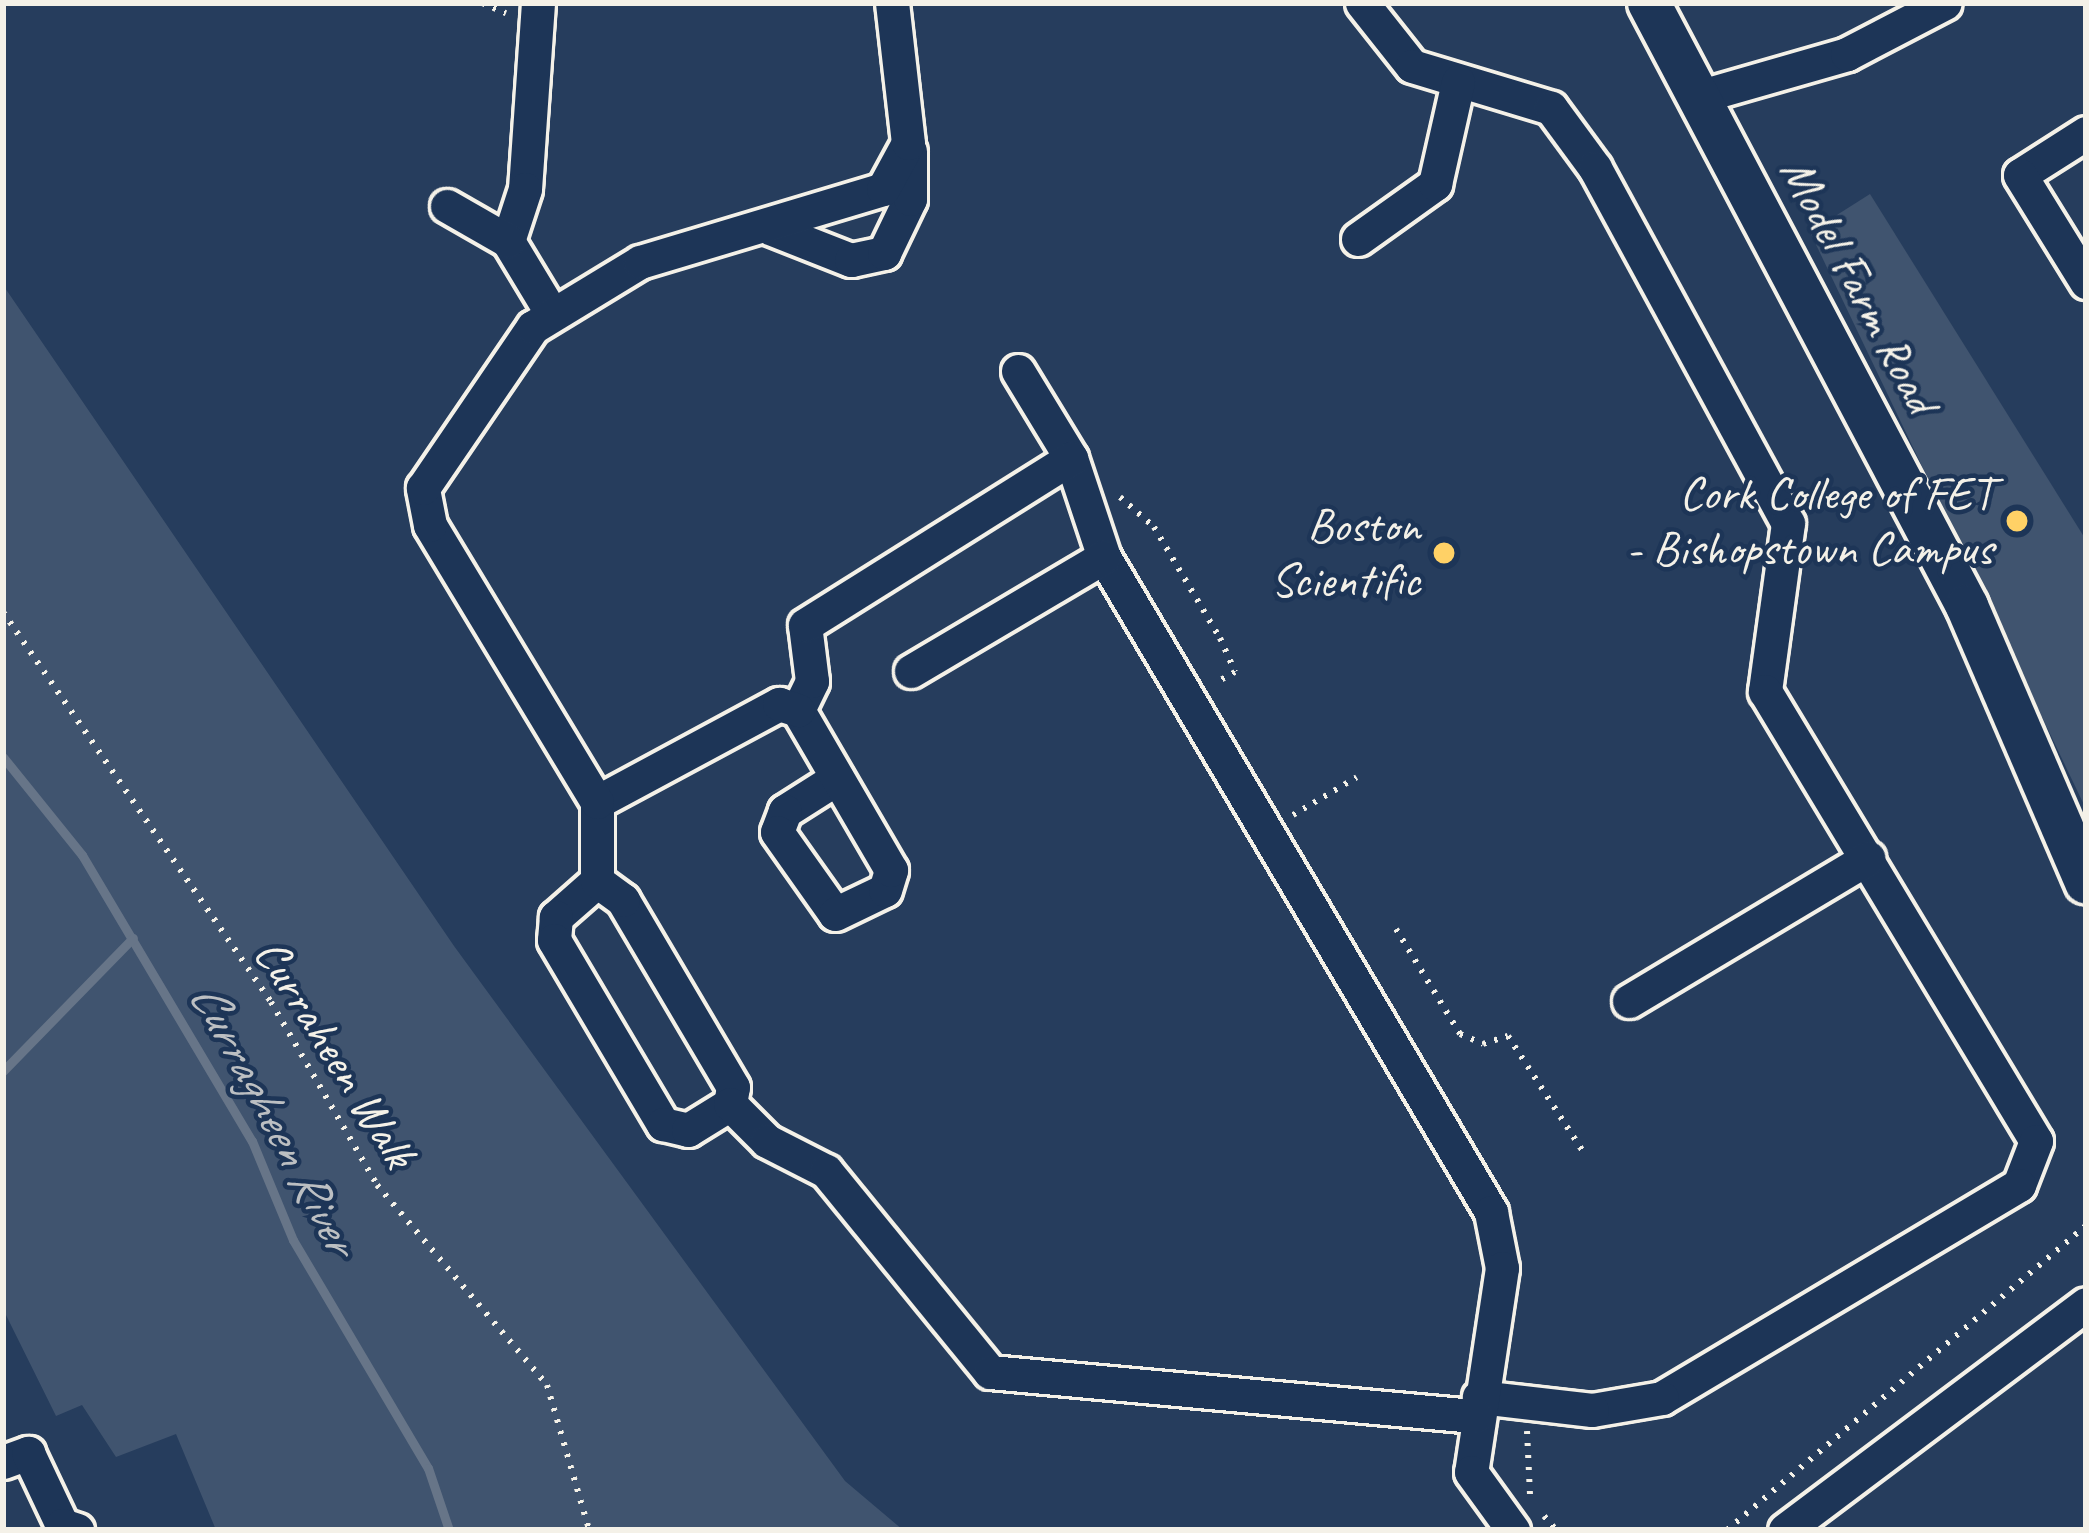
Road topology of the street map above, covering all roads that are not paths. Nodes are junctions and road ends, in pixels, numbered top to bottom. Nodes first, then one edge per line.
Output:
1 (892, 3) edge
2 (1362, 3) edge
3 (1649, 3) edge
4 (1941, 4) edge
5 (525, 9) edge
6 (1458, 82) junction
7 (1701, 96) junction
8 (2086, 133) edge
9 (908, 143) junction
10 (447, 206) dead end
11 (759, 227) junction
12 (1358, 238) dead end
13 (508, 242) junction
14 (2086, 282) edge
15 (552, 314) junction
16 (1018, 371) dead end
17 (1074, 469) junction
18 (1103, 557) junction
19 (910, 671) dead end
20 (798, 710) junction
21 (837, 778) dead end
22 (597, 802) junction
23 (1868, 857) junction
24 (597, 881) junction
25 (2086, 882) edge
26 (1629, 1000) dead end
27 (730, 1104) junction
28 (2086, 1304) edge
29 (1478, 1407) junction
30 (3, 1462) edge
31 (66, 1528) edge
32 (1513, 1530) edge
33 (1785, 1530) edge

1 - 9 street
2 - 6 street
3 - 7 main road, Model Farm Road
4 - 7 street
5 - 13 street
6 - 12 street
6 - 23 street
7 - 25 main road, Model Farm Road
8 - 14 street
9 - 11 street
9 - 11 street
10 - 13 street
11 - 15 street
13 - 15 street
15 - 22 street
16 - 17 street
17 - 18 street
17 - 20 street
18 - 19 street
18 - 29 street
20 - 21 street
20 - 22 street
22 - 24 street
23 - 26 street
23 - 29 street
24 - 27 street
24 - 27 street
27 - 29 street
28 - 33 street
29 - 32 street
30 - 31 street

